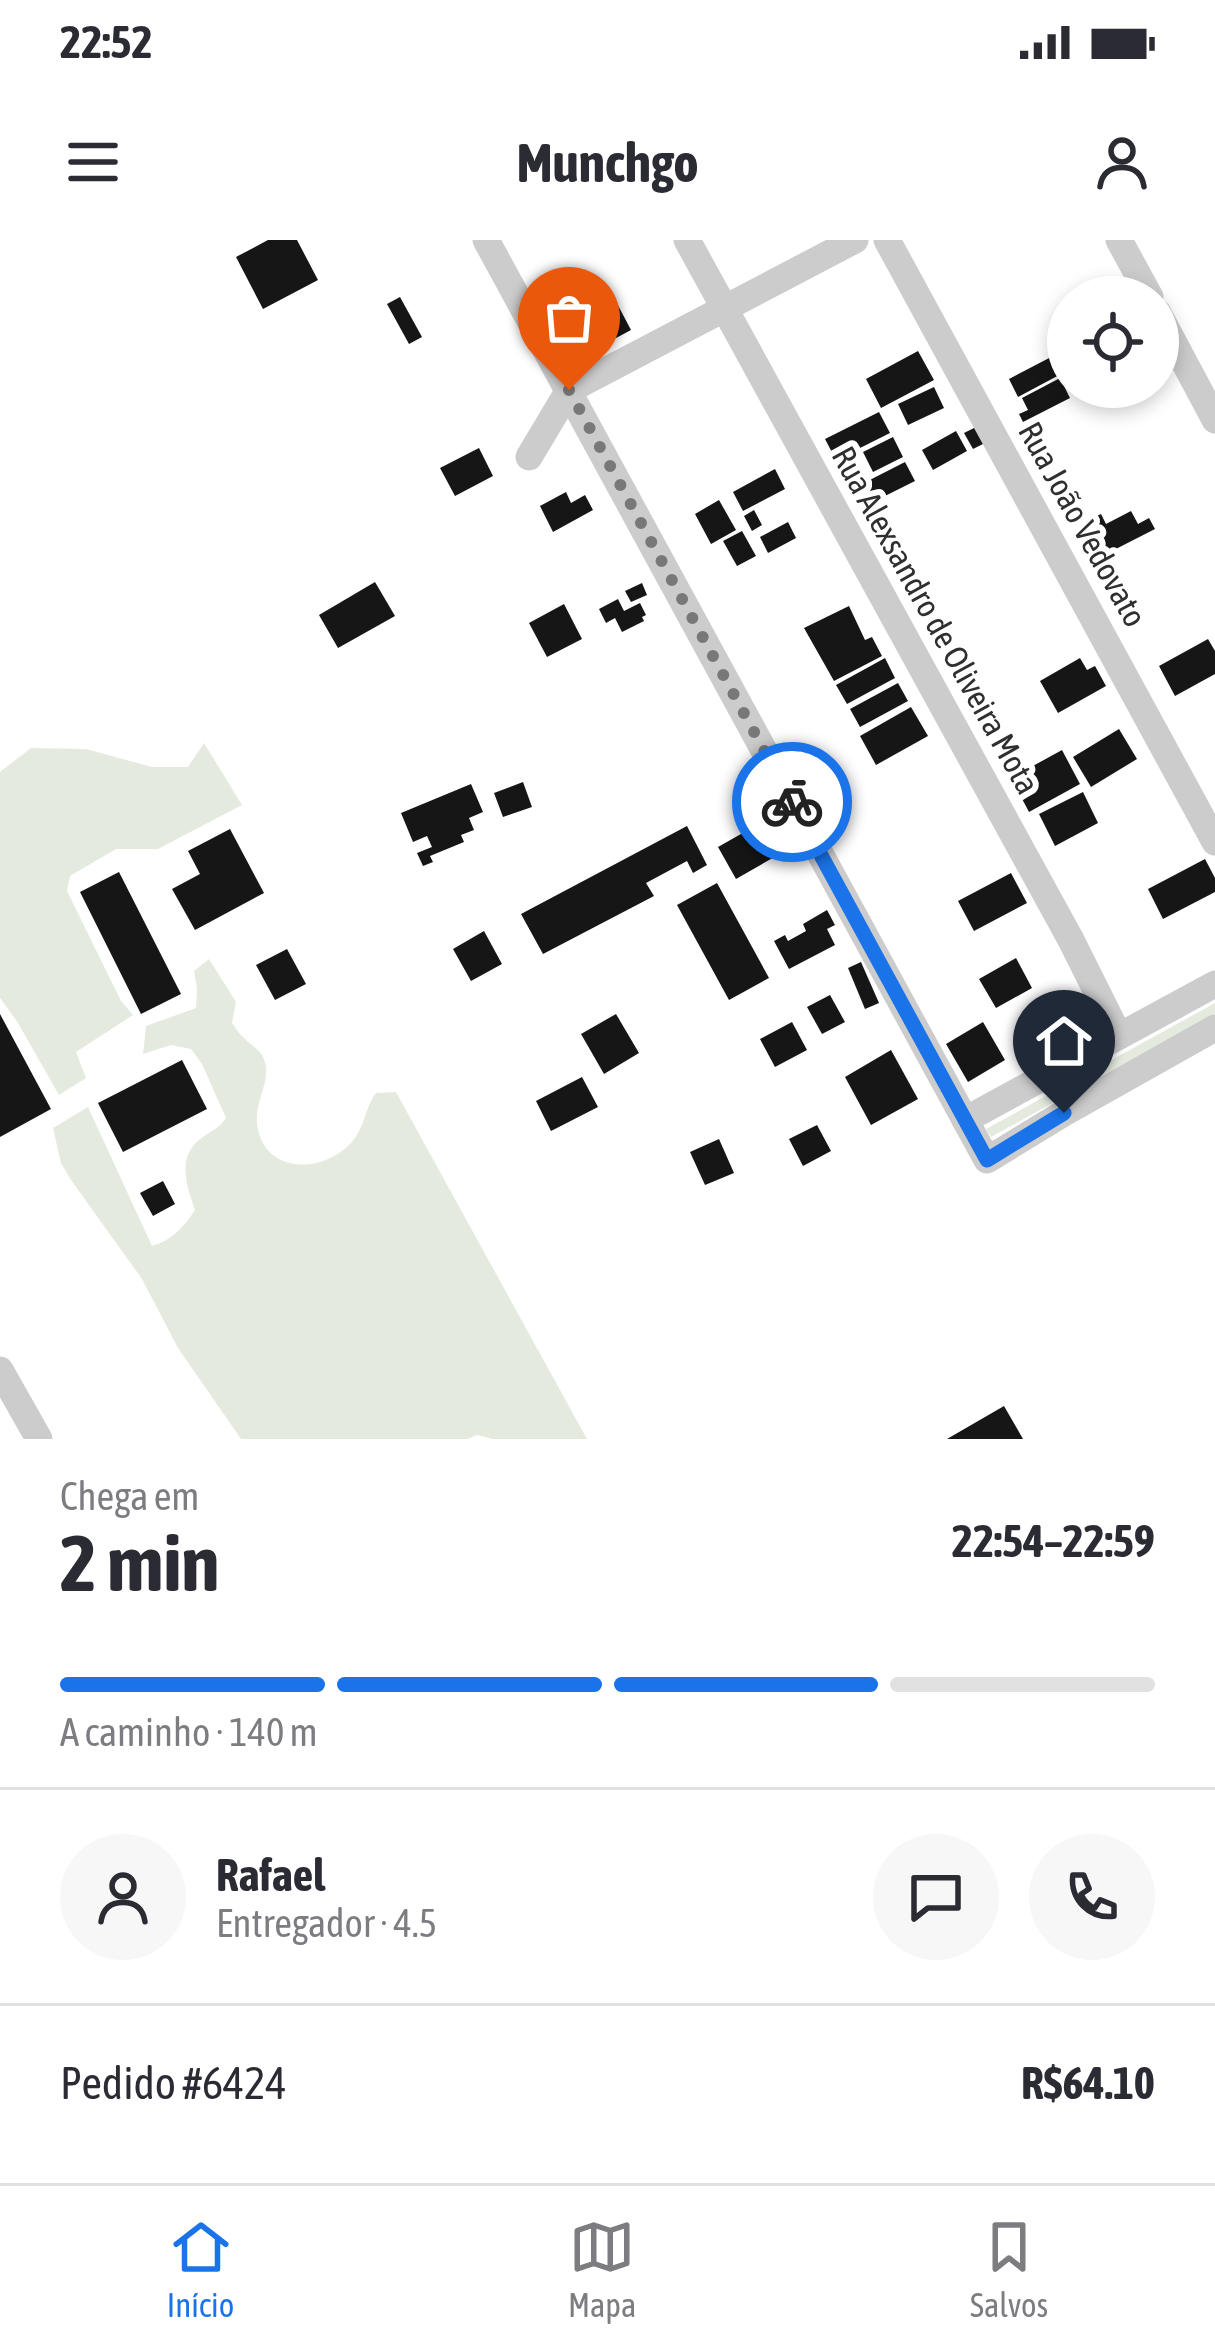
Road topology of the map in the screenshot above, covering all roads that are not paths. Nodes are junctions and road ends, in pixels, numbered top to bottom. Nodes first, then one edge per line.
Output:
1 (486, 240) edge
2 (687, 240) edge
3 (855, 240) edge
4 (887, 240) edge
5 (1119, 240) edge
6 (1139, 276) edge
7 (725, 310) junction
8 (1179, 352) edge
9 (569, 390) junction
10 (1215, 420) edge
11 (529, 457) dead end
12 (1215, 842) edge
13 (1215, 984) edge
14 (1215, 1028) edge
15 (1119, 1036) junction
16 (965, 1120) junction
17 (0, 1370) edge
18 (39, 1439) edge

1 - 9 street
2 - 7 street, Rua Alexsandro de Oliveira Mota
3 - 7 street
4 - 12 street, Rua João Vedovato
5 - 6 street
7 - 9 street
7 - 15 street, Rua Alexsandro de Oliveira Mota
8 - 10 street
9 - 11 street
9 - 16 street
13 - 15 street
14 - 16 street
15 - 16 street
17 - 18 street

